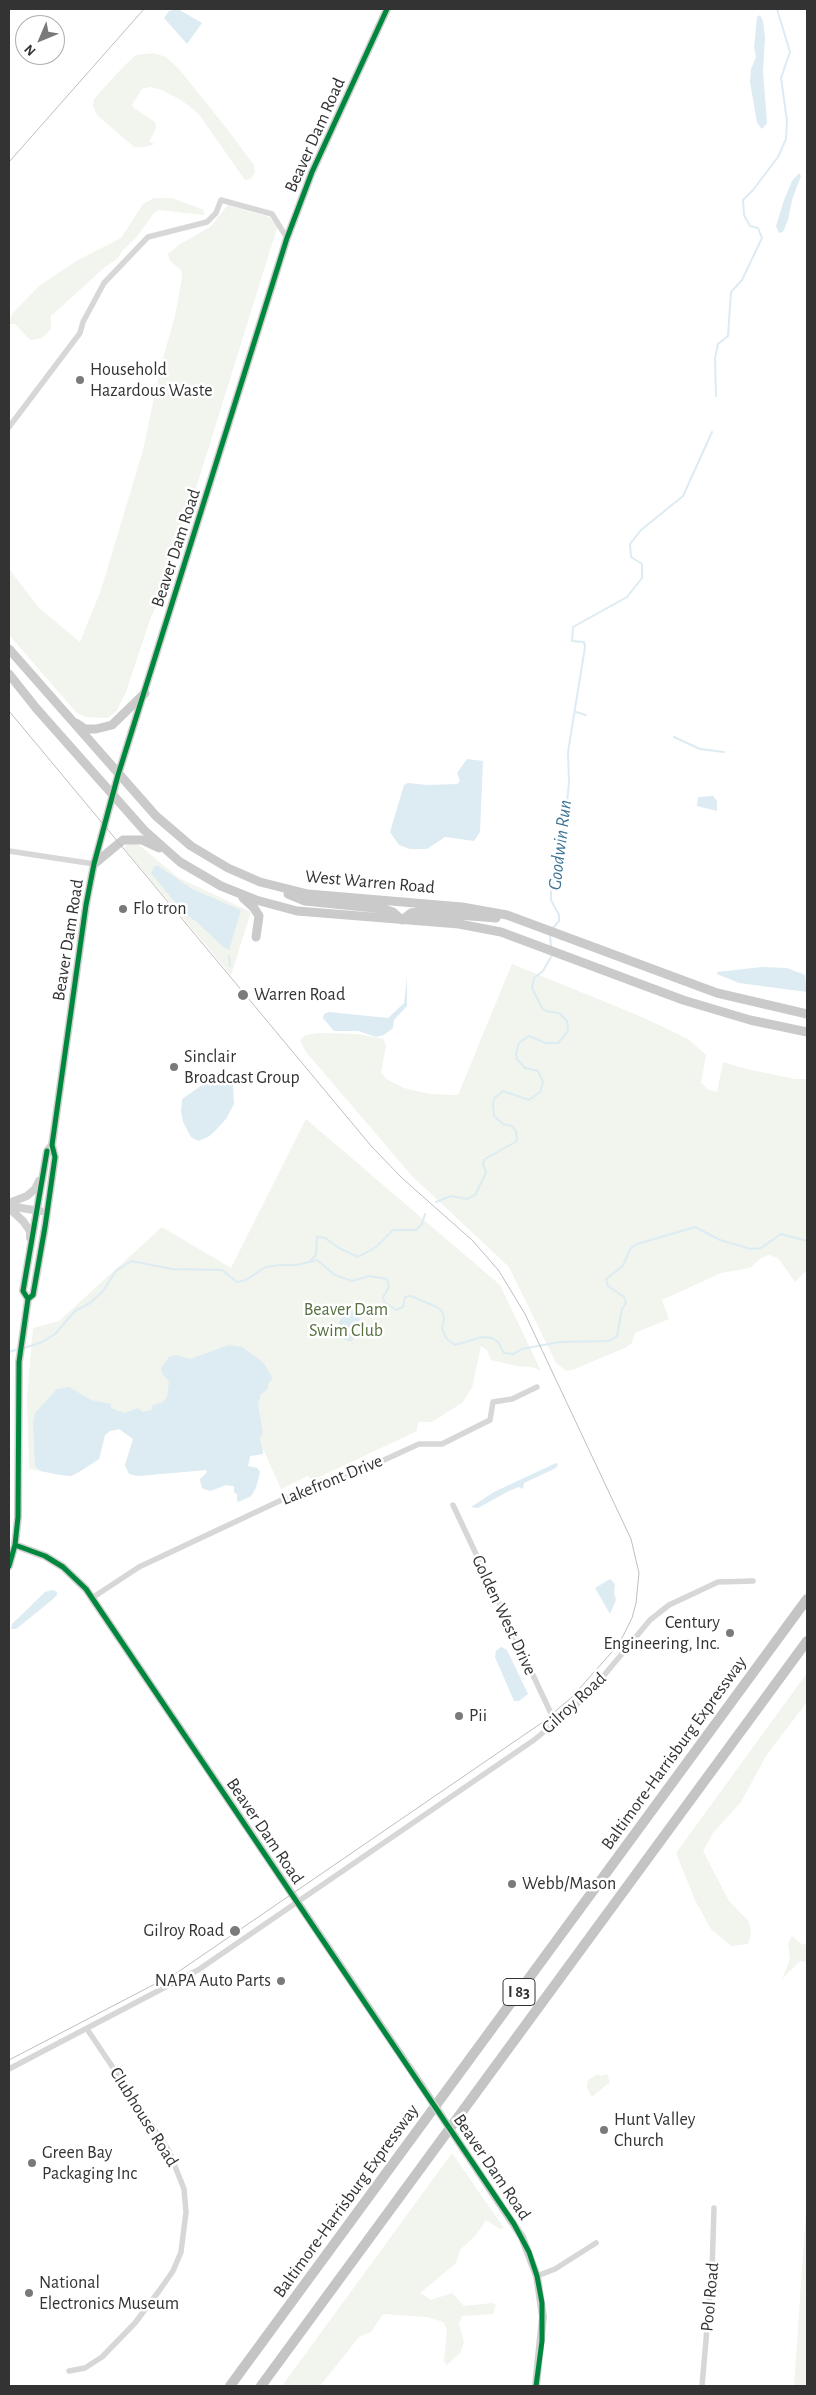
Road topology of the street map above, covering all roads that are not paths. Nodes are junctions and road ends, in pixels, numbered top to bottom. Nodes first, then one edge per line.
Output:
1 (387, 9) edge
2 (287, 238) junction
3 (9, 427) edge
4 (9, 649) edge
5 (9, 674) edge
6 (145, 692) junction
7 (68, 718) junction
8 (118, 775) junction
9 (112, 795) junction
10 (165, 850) junction
11 (9, 851) edge
12 (94, 864) junction
13 (260, 882) junction
14 (239, 894) junction
15 (402, 920) junction
16 (526, 922) junction
17 (256, 937) dead end
18 (807, 1014) edge
19 (807, 1032) edge
20 (52, 1145) junction
21 (44, 1170) junction
22 (9, 1206) edge
23 (36, 1210) junction
24 (47, 1212) junction
25 (30, 1250) junction
26 (28, 1299) junction
27 (537, 1387) dead end
28 (453, 1505) dead end
29 (15, 1545) junction
30 (9, 1566) edge
31 (753, 1582) dead end
32 (92, 1598) junction
33 (807, 1599) edge
34 (807, 1641) edge
35 (556, 1724) junction
36 (296, 1902) junction
37 (87, 2029) junction
38 (9, 2070) edge
39 (714, 2208) dead end
40 (596, 2243) dead end
41 (538, 2276) junction
42 (69, 2371) dead end
43 (230, 2386) edge
44 (261, 2386) edge
45 (536, 2386) edge
46 (702, 2386) edge

1 - 2 main road, Beaver Dam Road
2 - 3 street
2 - 6 main road, Beaver Dam Road
4 - 7 main road, West Warren Road
5 - 9 main road, West Warren Road
6 - 7 main road
6 - 8 main road, Beaver Dam Road
7 - 8 main road, West Warren Road
8 - 9 main road, Beaver Dam Road
8 - 13 main road, West Warren Road
9 - 10 main road, West Warren Road
9 - 12 main road, Beaver Dam Road
10 - 12 main road
10 - 14 main road, West Warren Road
11 - 12 street
12 - 20 main road, Beaver Dam Road
13 - 15 main road
13 - 16 main road, West Warren Road
14 - 15 main road, West Warren Road
14 - 17 main road
15 - 16 main road
15 - 19 main road, West Warren Road
16 - 18 main road, West Warren Road
20 - 21 main road, Beaver Dam Road
20 - 24 main road, Beaver Dam Road
21 - 22 main road
21 - 23 main road, Beaver Dam Road
22 - 23 main road
22 - 25 main road
23 - 24 main road
23 - 25 main road, Beaver Dam Road
24 - 26 main road, Beaver Dam Road
25 - 26 main road, Beaver Dam Road
26 - 29 main road, Beaver Dam Road
27 - 32 street, Lakefront Drive
28 - 35 street, Golden West Drive
29 - 30 main road
29 - 32 main road, Beaver Dam Road
31 - 35 street, Gilroy Road
32 - 36 main road, Beaver Dam Road
33 - 43 highway, Baltimore-Harrisburg Expressway / I 83
34 - 44 highway, I 83
35 - 36 street, Gilroy Road
36 - 37 street, Gilroy Road
36 - 41 main road, Beaver Dam Road, bridge
37 - 38 street, Gilroy Road
37 - 42 street, Clubhouse Road
39 - 46 street, Pool Road
40 - 41 street
41 - 45 main road, Beaver Dam Road

